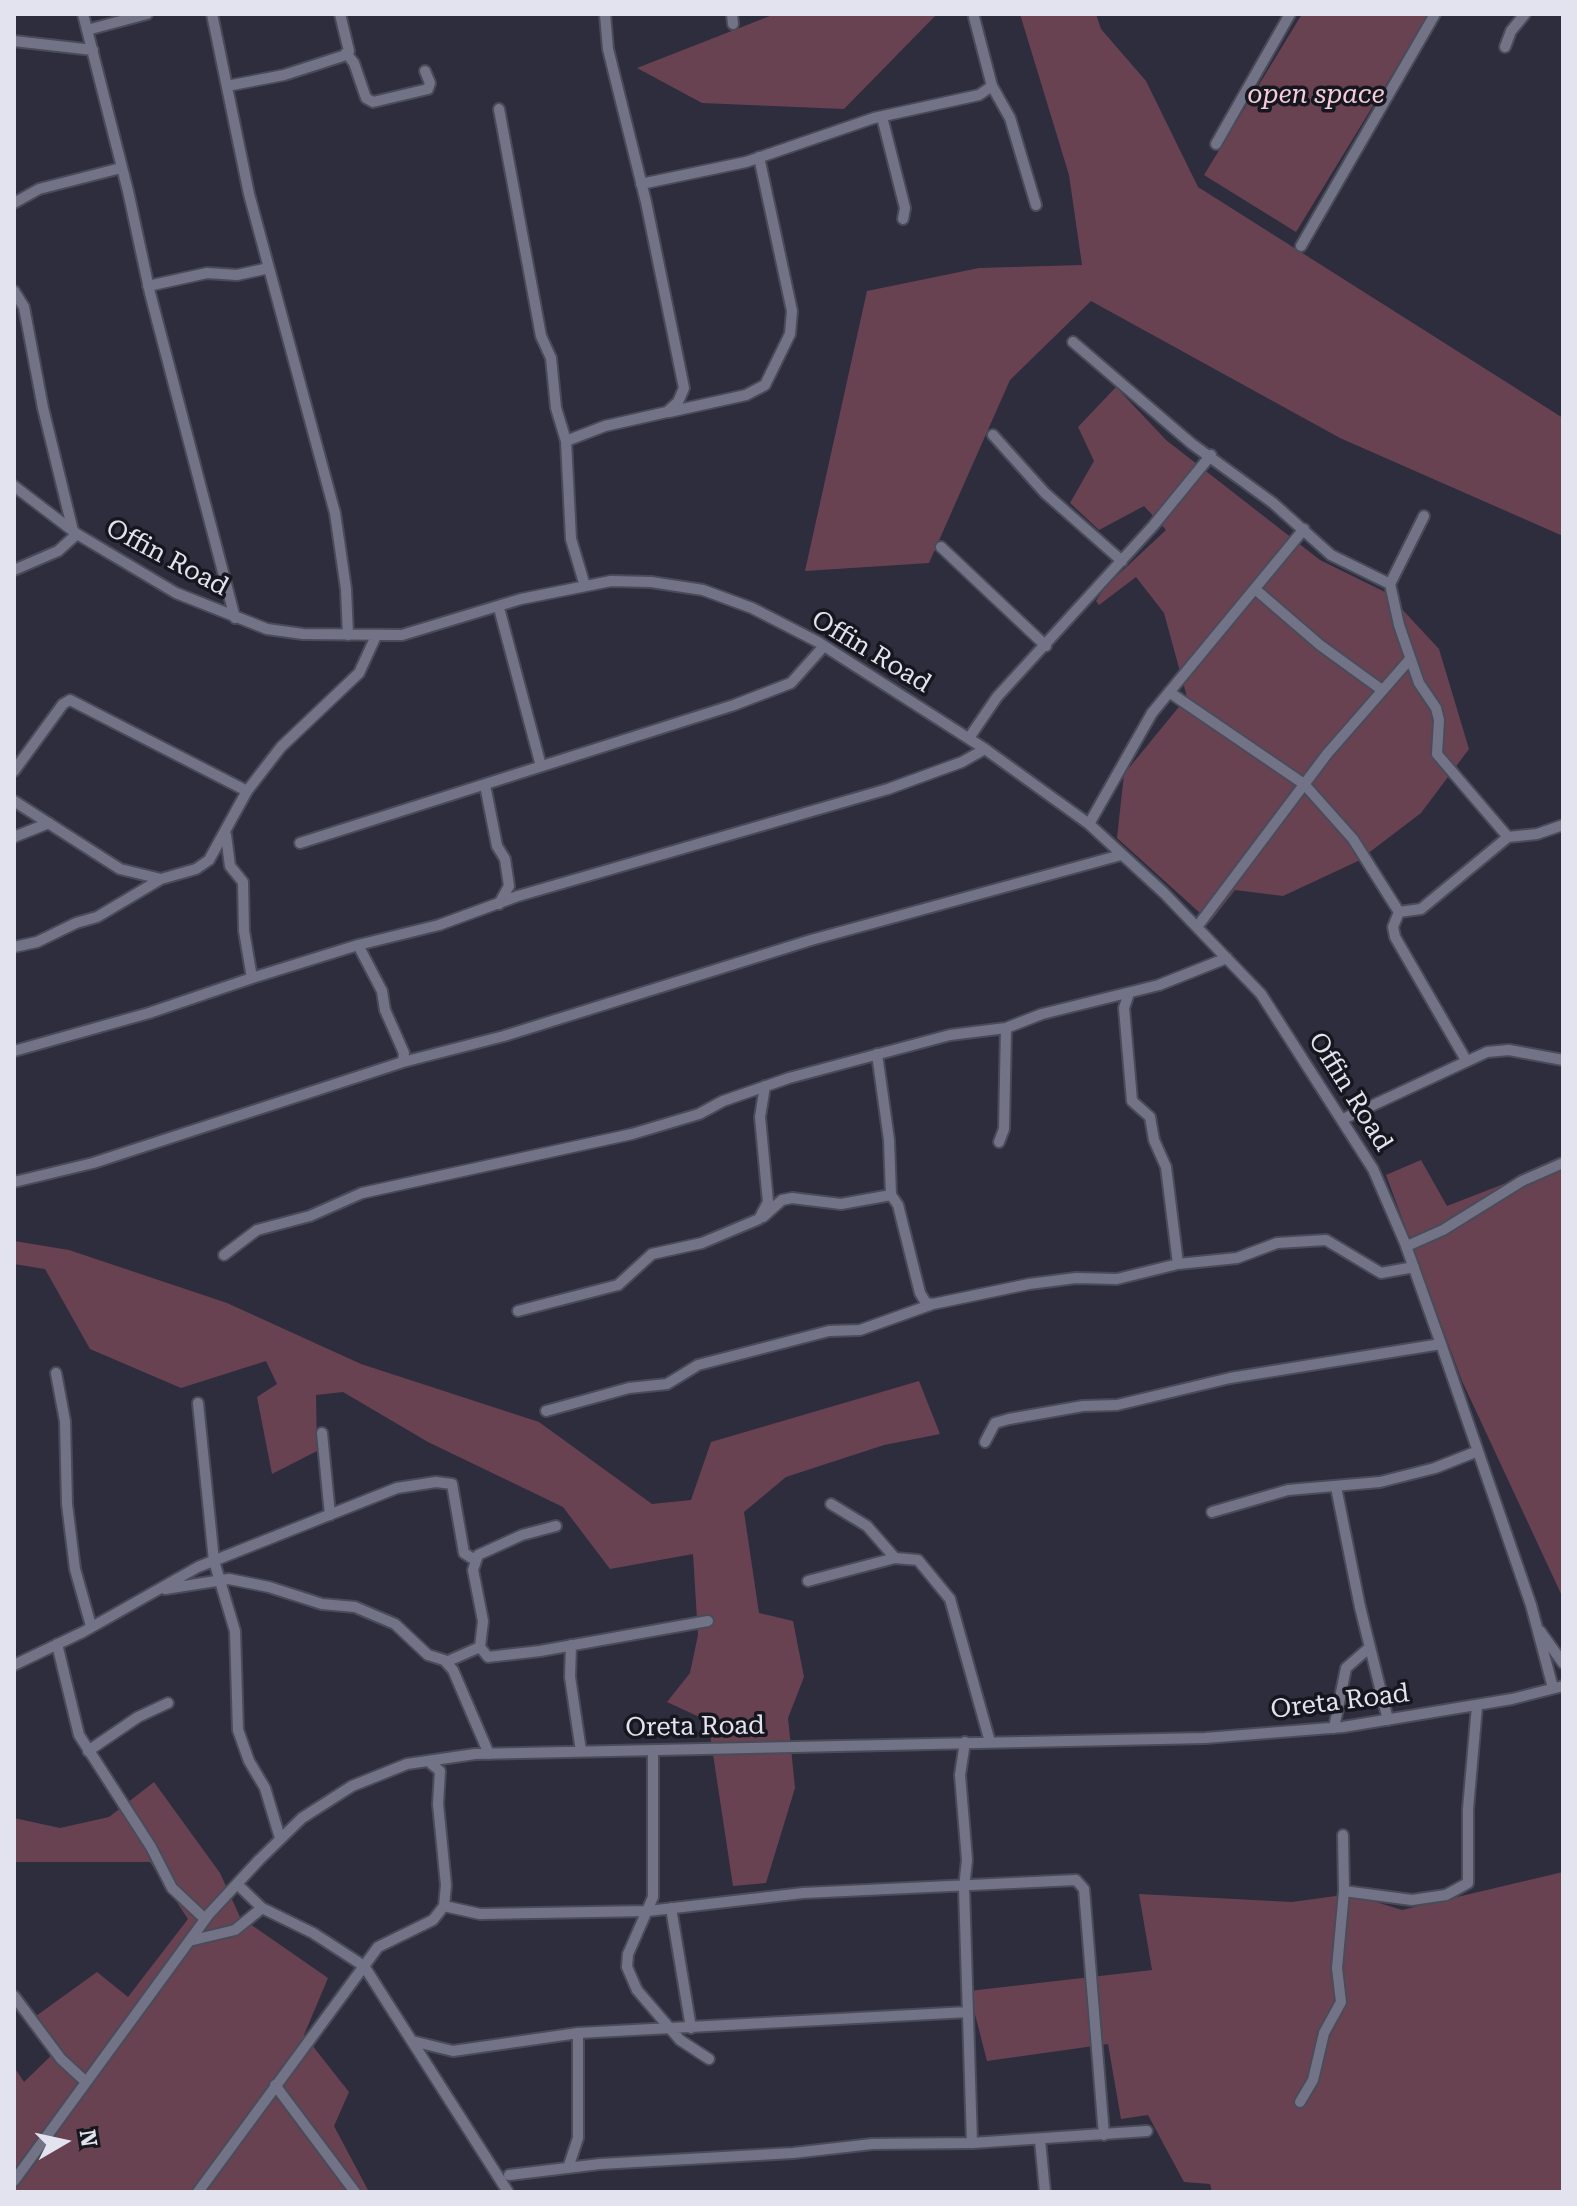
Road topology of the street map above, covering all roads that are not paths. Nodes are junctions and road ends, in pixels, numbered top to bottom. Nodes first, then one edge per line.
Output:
1 (83, 14) edge
2 (147, 14) edge
3 (212, 14) edge
4 (340, 14) edge
5 (605, 14) edge
6 (1290, 14) edge
7 (1435, 14) edge
8 (1525, 14) edge
9 (974, 17) dead end
10 (87, 30) junction
11 (14, 41) edge
12 (1505, 47) dead end
13 (93, 50) junction
14 (346, 53) junction
15 (425, 71) dead end
16 (227, 86) junction
17 (992, 86) junction
18 (499, 109) dead end
19 (882, 117) junction
20 (1216, 144) dead end
21 (759, 157) junction
22 (121, 168) junction
23 (641, 184) junction
24 (14, 203) edge
25 (1036, 205) dead end
26 (903, 219) dead end
27 (1301, 246) dead end
28 (269, 268) junction
29 (148, 286) junction
30 (14, 291) edge
31 (1073, 342) dead end
32 (667, 412) junction
33 (993, 435) dead end
34 (566, 441) junction
35 (1211, 455) junction
36 (14, 486) edge
37 (1424, 516) dead end
38 (1304, 529) junction
39 (75, 533) junction
40 (941, 547) dead end
41 (1122, 561) junction
42 (14, 570) edge
43 (1390, 584) junction
44 (585, 586) junction
45 (1255, 589) junction
46 (499, 608) junction
47 (235, 618) junction
48 (348, 635) junction
49 (376, 636) junction
50 (824, 646) junction
51 (1046, 646) junction
52 (1410, 659) junction
53 (1382, 690) junction
54 (1169, 692) junction
55 (969, 738) junction
56 (985, 749) junction
57 (541, 766) junction
58 (14, 771) edge
59 (1304, 784) junction
60 (485, 785) junction
61 (247, 791) junction
62 (14, 801) edge
63 (49, 823) junction
64 (1089, 824) junction
65 (1563, 825) edge
66 (226, 833) junction
67 (14, 837) edge
68 (1508, 837) junction
69 (300, 843) dead end
70 (1121, 855) junction
71 (161, 879) junction
72 (499, 904) junction
73 (1399, 912) junction
74 (1197, 927) junction
75 (358, 945) junction
76 (14, 947) edge
77 (1227, 958) junction
78 (252, 978) junction
79 (1129, 993) junction
80 (1006, 1028) junction
81 (14, 1051) edge
82 (877, 1054) junction
83 (1466, 1060) junction
84 (1563, 1060) edge
85 (403, 1062) junction
86 (765, 1086) junction
87 (1343, 1119) junction
88 (999, 1142) dead end
89 (1563, 1163) edge
90 (14, 1182) edge
91 (891, 1195) junction
92 (760, 1218) junction
93 (1407, 1246) junction
94 (224, 1255) dead end
95 (1178, 1264) junction
96 (1414, 1267) junction
97 (933, 1304) junction
98 (518, 1311) dead end
99 (1441, 1344) junction
100 (56, 1373) dead end
101 (198, 1403) dead end
102 (546, 1411) dead end
103 (322, 1433) dead end
104 (985, 1442) dead end
105 (1478, 1451) junction
106 (1336, 1487) junction
107 (831, 1504) dead end
108 (1212, 1512) dead end
109 (330, 1515) junction
110 (556, 1526) dead end
111 (895, 1558) junction
112 (475, 1560) junction
113 (214, 1561) junction
114 (221, 1578) junction
115 (808, 1581) dead end
116 (156, 1591) junction
117 (708, 1621) dead end
118 (91, 1626) junction
119 (1538, 1630) junction
120 (57, 1644) junction
121 (571, 1645) junction
122 (480, 1647) junction
123 (1370, 1647) junction
124 (446, 1662) junction
125 (1563, 1663) edge
126 (14, 1665) edge
127 (1558, 1687) edge
128 (168, 1703) dead end
129 (1477, 1706) junction
130 (1388, 1720) junction
131 (1334, 1728) junction
132 (965, 1742) junction
133 (990, 1742) junction
134 (653, 1750) junction
135 (88, 1751) junction
136 (581, 1751) junction
137 (489, 1754) junction
138 (428, 1761) junction
139 (1343, 1835) dead end
140 (280, 1838) junction
141 (237, 1884) junction
142 (964, 1888) junction
143 (1344, 1891) junction
144 (444, 1906) junction
145 (262, 1908) junction
146 (671, 1908) junction
147 (648, 1911) junction
148 (205, 1919) junction
149 (189, 1941) junction
150 (364, 1966) junction
151 (14, 1996) edge
152 (968, 2012) junction
153 (691, 2028) junction
154 (671, 2029) junction
155 (578, 2033) junction
156 (412, 2041) junction
157 (709, 2059) dead end
158 (86, 2082) junction
159 (275, 2085) junction
160 (1300, 2102) dead end
161 (1147, 2131) dead end
162 (1104, 2135) junction
163 (1040, 2140) junction
164 (972, 2143) junction
165 (568, 2168) junction
166 (509, 2175) dead end
167 (14, 2181) edge
168 (198, 2192) edge
169 (355, 2192) edge
170 (508, 2192) edge
171 (1045, 2192) edge

1 - 10 street
2 - 10 street
3 - 16 street
4 - 14 street
5 - 23 street
6 - 20 street
7 - 27 street
8 - 12 street
9 - 17 street
10 - 13 street
11 - 13 street
13 - 22 street
14 - 15 street
14 - 16 street
16 - 28 street
17 - 19 street
17 - 25 street
18 - 34 street
19 - 21 street
19 - 26 street
21 - 23 street
21 - 32 street
22 - 24 street
22 - 29 street
23 - 32 street
28 - 29 street
28 - 48 street
29 - 47 street
30 - 39 street
31 - 35 street
32 - 34 street
33 - 41 street
34 - 44 street
35 - 38 street
35 - 41 street
36 - 39 street, Offin Road
37 - 43 street
38 - 43 street
38 - 45 street
39 - 42 street
39 - 47 street, Offin Road
40 - 51 street
41 - 51 street
43 - 52 street
44 - 46 street, Offin Road
44 - 50 street, Offin Road
45 - 53 street
45 - 54 street
46 - 49 street, Offin Road
46 - 57 street
47 - 48 street, Offin Road
48 - 49 street, Offin Road
49 - 61 street
50 - 55 street, Offin Road
50 - 57 street
51 - 55 street
52 - 53 street
52 - 68 street
53 - 59 street
54 - 59 street
54 - 64 street
55 - 56 street, Offin Road
56 - 64 street, Offin Road
56 - 72 street
57 - 60 street
58 - 61 street
59 - 73 street
59 - 74 street
60 - 69 street
60 - 72 street
61 - 66 street
62 - 63 street
63 - 67 street
63 - 71 street
64 - 70 street, Offin Road
65 - 68 street
66 - 71 street
66 - 78 street
68 - 73 street
70 - 74 street, Offin Road
70 - 85 street
71 - 76 street
72 - 75 street
73 - 83 street
74 - 77 street, Offin Road
75 - 78 street
75 - 85 street
77 - 79 street
77 - 87 street, Offin Road
78 - 81 street
79 - 80 street
79 - 95 street
80 - 82 street
80 - 88 street
82 - 86 street
82 - 91 street
83 - 84 street
83 - 87 street
85 - 90 street
86 - 92 street
86 - 94 street
87 - 93 street, Offin Road
89 - 93 street
91 - 92 street
91 - 97 street
92 - 98 street
93 - 96 street, Offin Road
95 - 96 street
95 - 97 street
96 - 99 street, Offin Road
97 - 102 street
99 - 104 street
99 - 105 street, Offin Road
100 - 118 street
101 - 113 street
103 - 109 street
105 - 106 street
105 - 119 street, Offin Road
106 - 108 street
106 - 123 street
107 - 111 street
109 - 112 street
109 - 113 street
110 - 112 street
111 - 115 street
111 - 133 street
112 - 122 street
113 - 114 street
113 - 116 street
114 - 116 street
114 - 124 street
114 - 140 street
116 - 118 street
117 - 121 street
118 - 120 street
119 - 125 street
119 - 127 street
120 - 126 street
120 - 135 street
121 - 122 street
121 - 136 street
122 - 124 street
123 - 130 street
123 - 131 street
124 - 137 street
127 - 129 street, Oreta Road
128 - 135 street
129 - 130 street, Oreta Road
129 - 143 street
130 - 131 street, Oreta Road
131 - 133 street, Oreta Road
132 - 133 street, Oreta Road
132 - 134 street, Oreta Road
132 - 142 street
134 - 136 street, Oreta Road
134 - 147 street
135 - 148 street
136 - 137 street, Oreta Road
137 - 138 street, Oreta Road
138 - 140 street, Oreta Road
138 - 144 street
139 - 143 street
140 - 141 street, Oreta Road
141 - 145 street
141 - 148 street, Oreta Road
142 - 146 street
142 - 152 street
142 - 162 street
143 - 160 street
144 - 147 street
144 - 150 street
145 - 149 street
145 - 150 street
146 - 147 street
146 - 153 street
147 - 154 street
148 - 149 street, Oreta Road
149 - 158 street, Oreta Road
150 - 156 street
150 - 159 street
151 - 158 street
152 - 153 street
152 - 164 street
153 - 154 street
154 - 155 street
154 - 157 street
155 - 156 street
155 - 165 street
156 - 170 street
158 - 167 street, Oreta Road
159 - 168 street
159 - 169 street
161 - 162 street
162 - 163 street
163 - 164 street
163 - 171 street
164 - 165 street
165 - 166 street

